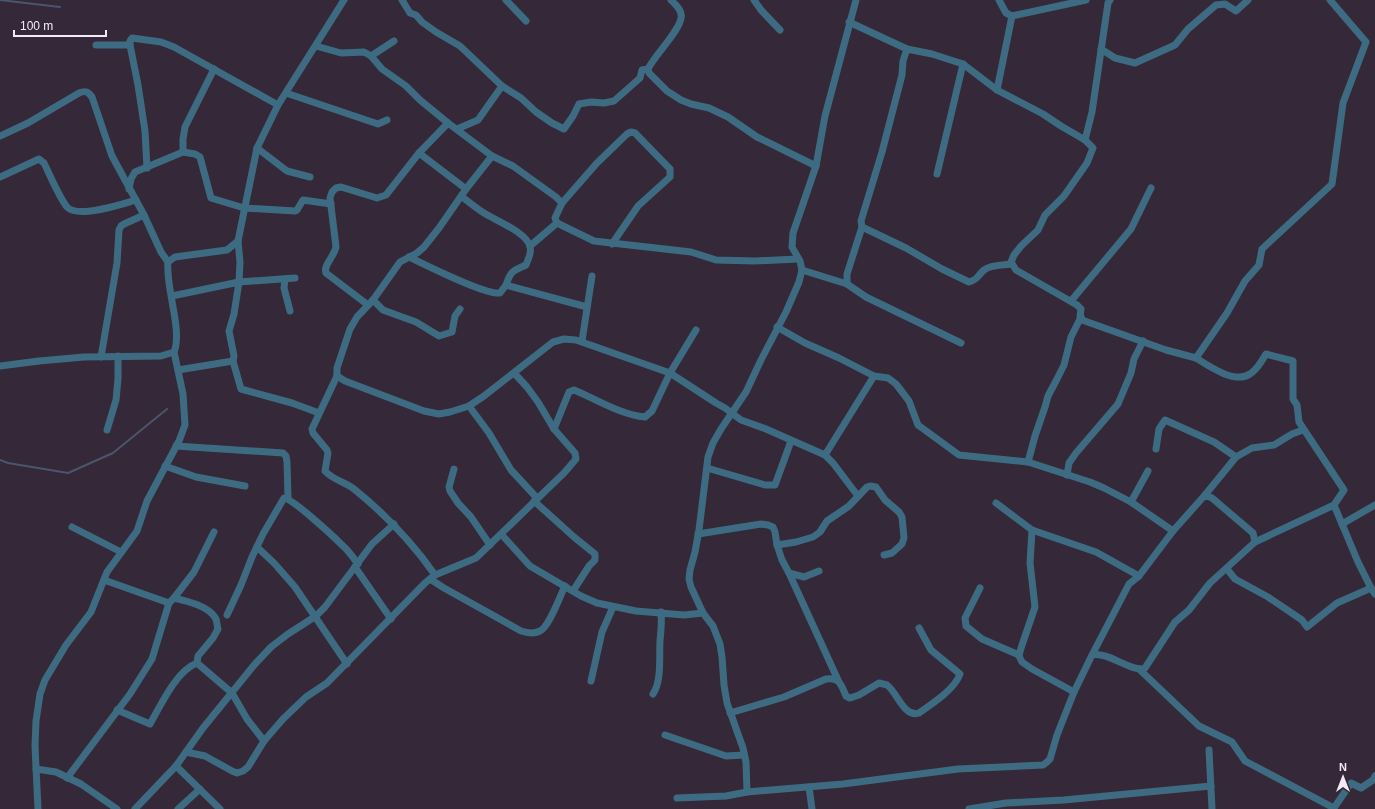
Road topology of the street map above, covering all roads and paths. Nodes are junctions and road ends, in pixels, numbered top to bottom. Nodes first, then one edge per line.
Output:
1 (344, 0) edge
2 (402, 0) edge
3 (506, 0) edge
4 (671, 0) edge
5 (754, 0) edge
6 (856, 0) edge
7 (999, 0) edge
8 (1086, 0) edge
9 (1110, 0) edge
10 (1248, 0) edge
11 (1330, 0) edge
12 (1012, 16) junction
13 (526, 21) dead end
14 (849, 22) junction
15 (780, 30) dead end
16 (394, 41) dead end
17 (96, 45) dead end
18 (130, 45) junction
19 (316, 46) junction
20 (907, 49) junction
21 (1101, 50) junction
22 (371, 56) junction
23 (963, 64) junction
24 (648, 68) junction
25 (214, 69) junction
26 (502, 86) junction
27 (997, 90) junction
28 (286, 94) junction
29 (278, 105) junction
30 (387, 120) dead end
31 (448, 123) junction
32 (456, 129) junction
33 (0, 136) edge
34 (1085, 140) junction
35 (257, 148) junction
36 (183, 152) junction
37 (419, 153) junction
38 (492, 156) junction
39 (816, 166) junction
40 (147, 168) junction
41 (937, 174) dead end
42 (0, 177) edge
43 (310, 177) dead end
44 (1151, 188) dead end
45 (129, 189) junction
46 (466, 189) junction
47 (461, 196) junction
48 (136, 200) junction
49 (562, 203) junction
50 (331, 204) junction
51 (244, 208) junction
52 (144, 215) junction
53 (557, 223) junction
54 (862, 227) junction
55 (238, 241) junction
56 (612, 244) junction
57 (530, 246) junction
58 (409, 257) junction
59 (798, 259) junction
60 (168, 262) junction
61 (1012, 264) junction
62 (802, 270) junction
63 (592, 276) dead end
64 (295, 278) dead end
65 (285, 279) junction
66 (239, 282) junction
67 (846, 284) junction
68 (506, 285) junction
69 (172, 296) junction
70 (1072, 301) junction
71 (371, 302) junction
72 (587, 307) junction
73 (460, 309) dead end
74 (290, 311) dead end
75 (1081, 317) junction
76 (777, 327) junction
77 (696, 330) dead end
78 (582, 341) junction
79 (1143, 341) junction
80 (961, 343) dead end
81 (174, 352) junction
82 (118, 356) junction
83 (101, 357) junction
84 (1196, 358) junction
85 (233, 361) junction
86 (0, 366) edge
87 (178, 370) junction
88 (670, 373) junction
89 (514, 374) junction
90 (337, 376) junction
91 (874, 376) junction
92 (468, 406) junction
93 (319, 413) junction
94 (732, 413) junction
95 (554, 429) junction
96 (107, 430) dead end
97 (1303, 430) junction
98 (791, 441) junction
99 (176, 446) junction
100 (1156, 449) dead end
101 (825, 455) junction
102 (1236, 457) junction
103 (1028, 462) junction
104 (165, 466) junction
105 (707, 468) junction
106 (454, 469) dead end
107 (1148, 471) dead end
108 (1067, 475) junction
109 (245, 486) dead end
110 (1204, 495) junction
111 (858, 496) junction
112 (288, 498) junction
113 (536, 500) junction
114 (1130, 502) junction
115 (996, 503) dead end
116 (1334, 505) junction
117 (1375, 505) edge
118 (394, 524) junction
119 (1342, 524) junction
120 (72, 527) dead end
121 (1032, 530) junction
122 (1173, 530) junction
123 (214, 532) dead end
124 (502, 534) junction
125 (698, 534) junction
126 (1254, 542) junction
127 (490, 545) junction
128 (777, 545) junction
129 (257, 547) junction
130 (121, 552) junction
131 (884, 555) dead end
132 (357, 565) junction
133 (1227, 569) junction
134 (819, 571) dead end
135 (789, 573) junction
136 (1139, 576) junction
137 (432, 577) junction
138 (104, 580) junction
139 (565, 586) junction
140 (980, 588) dead end
141 (573, 591) junction
142 (1373, 591) edge
143 (172, 601) junction
144 (613, 607) junction
145 (661, 612) junction
146 (703, 613) junction
147 (227, 615) dead end
148 (316, 616) junction
149 (391, 619) junction
150 (919, 628) dead end
151 (1019, 655) junction
152 (1092, 655) junction
153 (197, 663) junction
154 (347, 664) junction
155 (1139, 670) junction
156 (838, 680) junction
157 (591, 681) dead end
158 (1074, 692) junction
159 (232, 693) junction
160 (653, 694) dead end
161 (117, 710) junction
162 (730, 713) junction
163 (665, 735) dead end
164 (264, 741) junction
165 (1209, 750) dead end
166 (186, 752) junction
167 (744, 755) junction
168 (176, 766) junction
169 (36, 770) junction
170 (1375, 776) edge
171 (67, 778) junction
172 (1211, 786) junction
173 (809, 787) junction
174 (200, 789) junction
175 (747, 792) junction
176 (677, 798) dead end
177 (1040, 801) junction
178 (38, 809) edge
179 (117, 809) edge
180 (135, 809) edge
181 (178, 809) edge
182 (220, 809) edge
183 (812, 809) edge
184 (969, 809) edge
185 (1040, 809) edge
186 (1212, 809) edge

1 - 19 street
2 - 26 street
3 - 13 street
4 - 24 street
5 - 15 street
6 - 14 street
7 - 12 street
8 - 12 street
9 - 21 street
10 - 21 street
11 - 84 street
12 - 27 street
14 - 20 street
14 - 39 street
16 - 22 street
17 - 18 street
18 - 25 street
18 - 40 street
19 - 22 street
19 - 28 street
20 - 23 street
20 - 54 street
21 - 34 street
22 - 31 street
23 - 27 street
23 - 41 street
24 - 26 street
24 - 39 street
25 - 29 street
25 - 36 street
26 - 32 street
27 - 34 street
28 - 29 street
28 - 30 street
29 - 35 street
31 - 32 street
31 - 37 street
32 - 38 street
33 - 45 street
34 - 61 street
35 - 43 street
35 - 51 street
36 - 40 street
36 - 51 street
37 - 46 street
37 - 50 street
38 - 46 street
38 - 49 street
39 - 59 street
40 - 45 street
42 - 48 street
44 - 70 street
45 - 48 street
46 - 47 street
47 - 57 street
47 - 58 street
48 - 52 street
49 - 53 street
49 - 56 street
50 - 51 street
50 - 71 street
51 - 55 street
52 - 60 street
52 - 83 street
53 - 56 street
53 - 57 street
54 - 61 street
54 - 67 street
55 - 60 street
55 - 66 street
56 - 59 street
57 - 68 street
58 - 68 street
58 - 71 street
59 - 62 street
60 - 69 street
61 - 70 street
62 - 67 street
62 - 76 street
63 - 72 street
64 - 65 street
65 - 66 street
65 - 74 street
66 - 69 street
66 - 85 street
67 - 80 street
68 - 72 street
69 - 81 street
70 - 75 street
71 - 73 street
71 - 90 street
72 - 78 street
75 - 79 street
75 - 103 street
76 - 91 street
76 - 94 street
77 - 88 street
78 - 88 street
78 - 89 street
79 - 84 street
79 - 108 street
81 - 82 street
81 - 87 street
82 - 83 street
82 - 96 street
83 - 86 street
84 - 97 street
85 - 87 street
85 - 93 street
87 - 99 street
88 - 94 street
88 - 95 street
89 - 92 street
89 - 95 street
90 - 92 street
90 - 93 street
91 - 101 street
91 - 103 street
92 - 113 street
93 - 118 street
94 - 98 street
94 - 105 street
95 - 113 street
97 - 102 street
97 - 116 street
98 - 101 street
98 - 105 street
99 - 104 street
99 - 112 street
100 - 102 street
101 - 111 street
102 - 110 street
103 - 108 street
104 - 109 street
104 - 130 street
105 - 125 street
106 - 127 street
107 - 114 street
108 - 114 street
110 - 122 street
110 - 126 street
111 - 128 street
111 - 131 street
112 - 129 street
112 - 132 street
113 - 124 street
113 - 141 street
114 - 122 street
115 - 121 street
116 - 119 street
116 - 126 street
117 - 119 street
118 - 132 street
118 - 137 street
119 - 142 street
120 - 130 street
121 - 136 street
121 - 151 street
122 - 136 street
123 - 143 street
124 - 127 street
124 - 139 street
125 - 128 street
125 - 146 street
126 - 133 street
127 - 137 street
128 - 135 street
129 - 147 street
129 - 148 street
130 - 138 street
132 - 148 street
132 - 149 street
133 - 142 street
133 - 155 street
134 - 135 street
135 - 156 street
136 - 152 street
137 - 139 street
137 - 149 street
138 - 143 street
138 - 169 street
139 - 141 street
140 - 151 street
141 - 144 street
143 - 153 street
143 - 161 street
144 - 145 street
144 - 157 street
145 - 146 street
145 - 160 street
146 - 162 street
148 - 154 street
148 - 159 street
149 - 154 street
150 - 156 street
151 - 158 street
152 - 155 street
152 - 158 street
153 - 159 street
153 - 161 street
154 - 164 street
155 - 170 street
156 - 162 street
158 - 173 street
159 - 164 street
159 - 166 street
161 - 171 street
162 - 167 street
163 - 167 street
164 - 166 street
165 - 172 street
166 - 168 street
167 - 175 street
168 - 174 street
168 - 180 street
169 - 171 street
169 - 178 street
171 - 179 street
172 - 177 street
172 - 186 street
173 - 175 street
173 - 183 street
174 - 181 street
174 - 182 street
175 - 176 street
177 - 184 street
177 - 185 street

